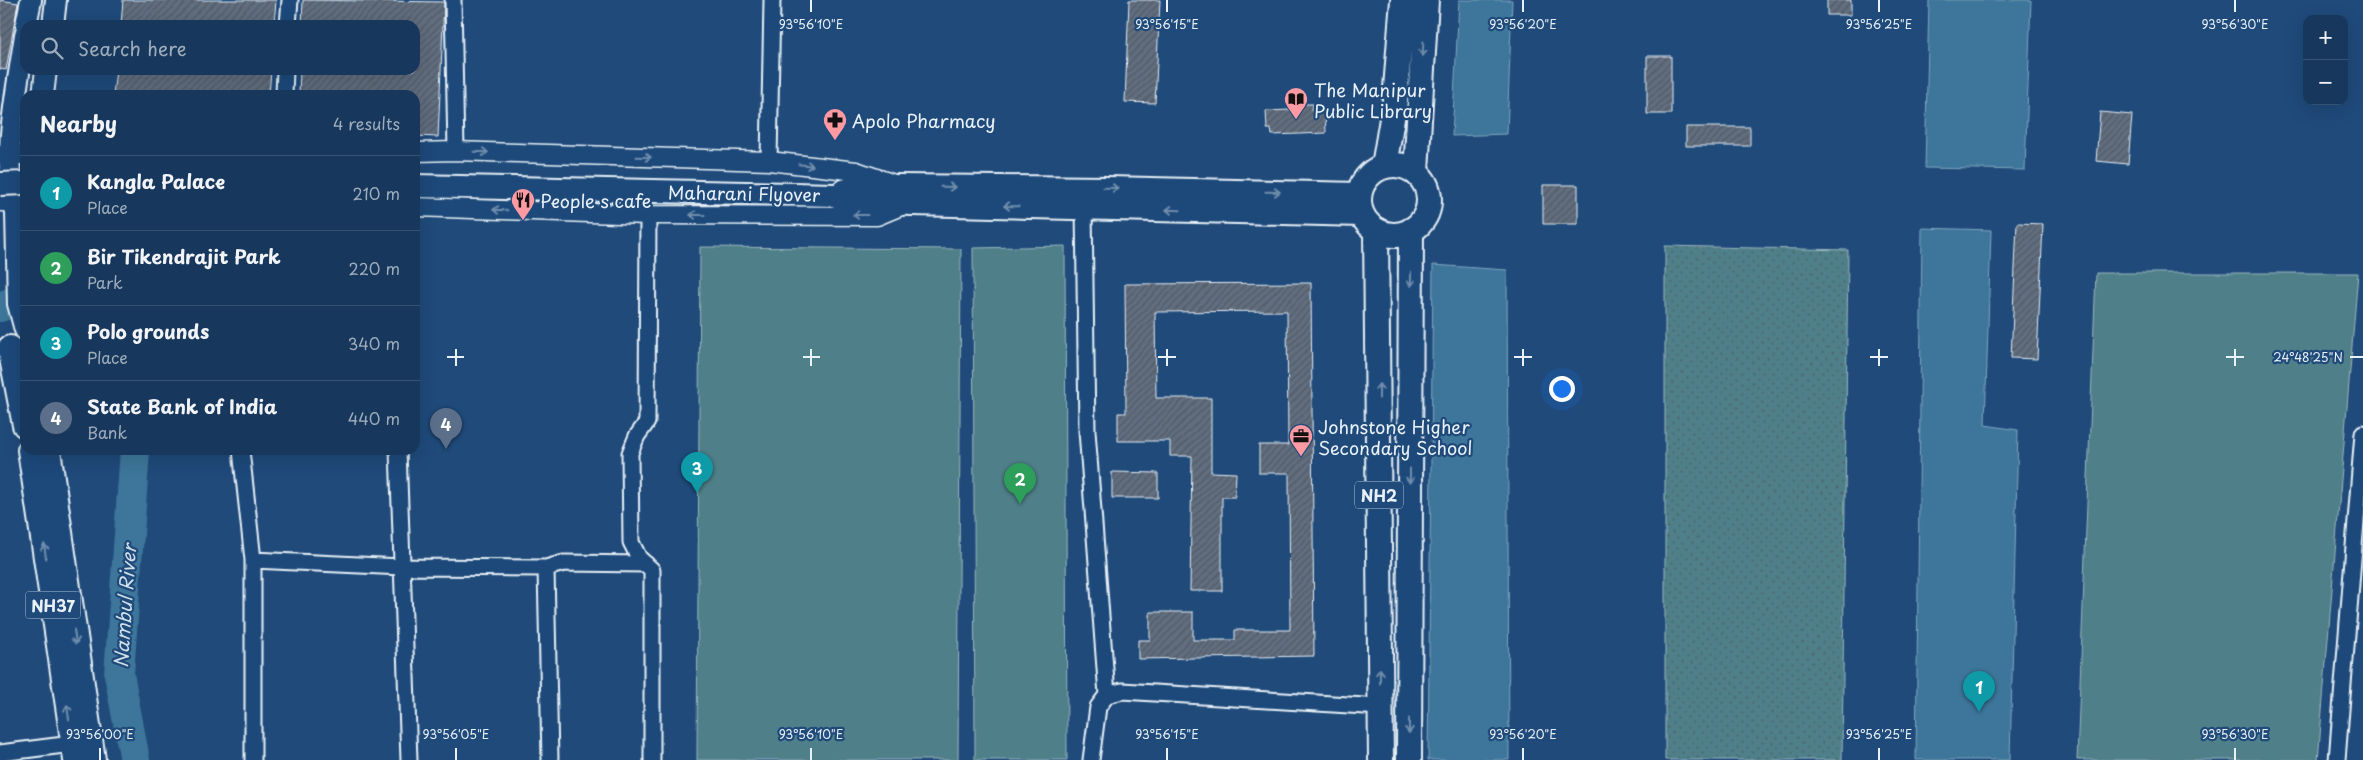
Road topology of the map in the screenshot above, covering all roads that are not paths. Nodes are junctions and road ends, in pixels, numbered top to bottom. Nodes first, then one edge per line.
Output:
1 (31, 0) edge
2 (56, 0) edge
3 (290, 0) edge
4 (453, 0) edge
5 (772, 0) edge
6 (1402, 0) edge
7 (1426, 0) edge
8 (27, 20) edge
9 (54, 20) edge
10 (288, 20) edge
11 (20, 75) edge
12 (45, 75) edge
13 (285, 75) edge
14 (44, 90) edge
15 (284, 90) edge
16 (456, 151) junction
17 (420, 152) edge
18 (11, 155) edge
19 (769, 161) junction
20 (1384, 166) junction
21 (1416, 172) junction
22 (420, 186) edge
23 (903, 195) junction
24 (15, 197) edge
25 (1206, 200) junction
26 (420, 207) edge
27 (1084, 207) junction
28 (1366, 213) junction
29 (648, 215) junction
30 (1411, 230) junction
31 (20, 300) edge
32 (20, 321) edge
33 (12, 358) edge
34 (20, 399) edge
35 (2363, 433) edge
36 (31, 455) edge
37 (49, 455) edge
38 (242, 455) edge
39 (398, 455) edge
40 (253, 560) junction
41 (646, 564) junction
42 (402, 567) junction
43 (546, 568) junction
44 (1106, 695) junction
45 (1381, 707) junction
46 (83, 751) edge
47 (0, 753) edge
48 (253, 760) edge
49 (409, 760) edge
50 (550, 760) edge
51 (652, 760) edge
52 (1091, 760) edge
53 (1381, 760) edge
54 (1409, 760) edge
55 (2337, 760) edge

1 - 8 main road
2 - 9 main road
3 - 10 street
4 - 16 street
5 - 19 street
6 - 20 highway
7 -> 21 highway
11 - 18 main road
12 - 14 main road
13 - 15 street
16 - 17 street
16 -> 19 street
18 - 24 main road
19 -> 23 street
20 - 21 highway
20 - 28 highway
21 - 30 highway
22 - 23 main road, Maharani Flyover
23 -> 25 main road
27 -> 23 main road
23 -> 29 street
24 - 31 main road
25 -> 27 main road
25 - 28 main road
29 -> 26 street
27 - 44 street
28 - 30 highway
45 -> 28 highway, NH2
29 - 41 street
30 -> 54 highway, NH2
32 - 33 main road
33 - 34 highway
35 - 55 street
46 -> 36 highway, NH37
37 -> 46 highway, NH37
38 - 40 street
39 - 42 street
40 - 42 street
40 - 48 street
41 - 43 street
41 - 51 street
42 - 43 street
42 - 49 street
43 - 50 street
44 - 45 street
44 - 52 street
45 - 53 highway, NH2
46 - 47 street

